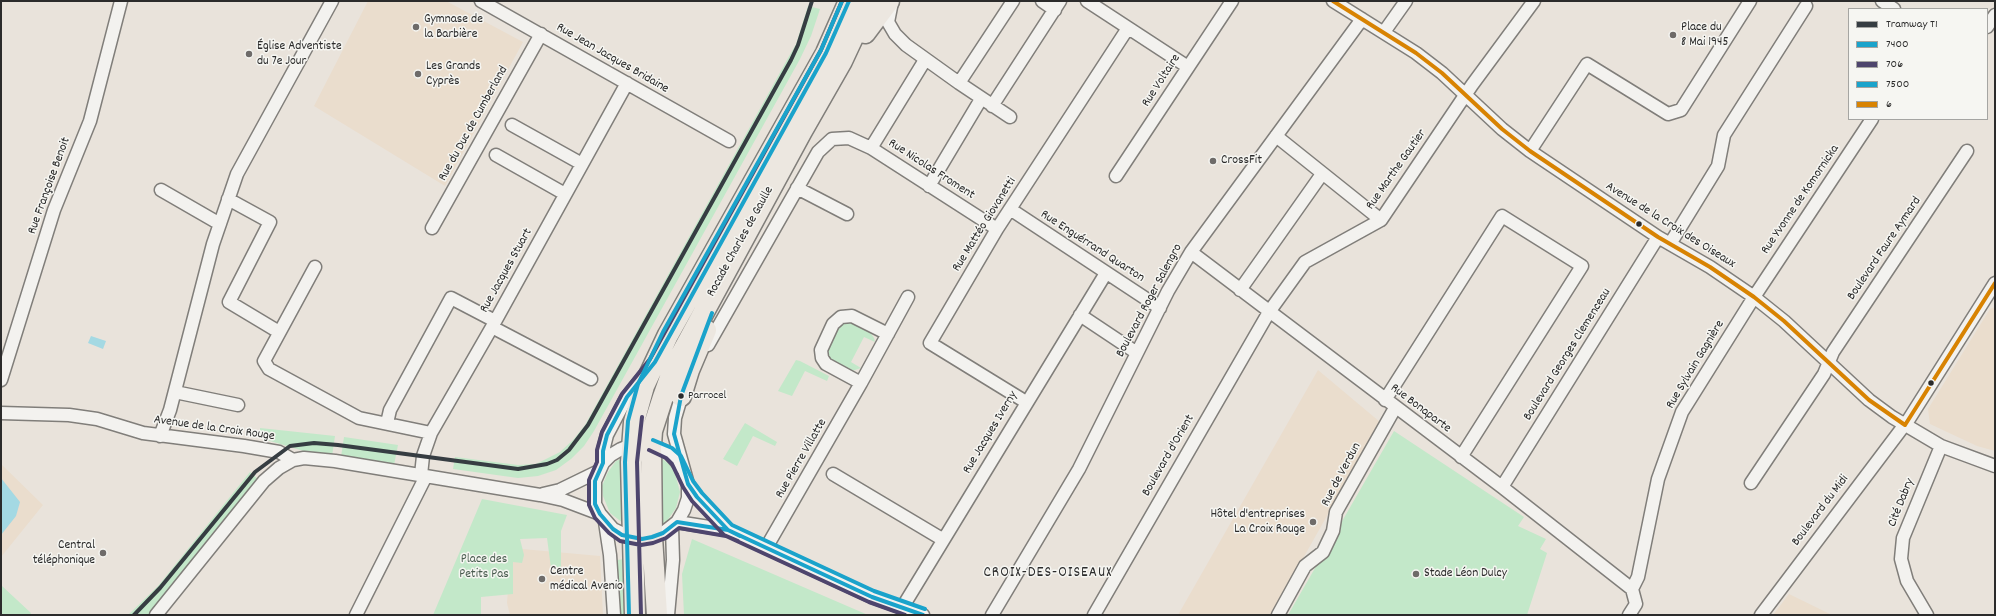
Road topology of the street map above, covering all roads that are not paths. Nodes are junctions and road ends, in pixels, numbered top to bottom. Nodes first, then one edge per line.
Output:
1 (121, 1) edge
2 (332, 1) edge
3 (481, 1) edge
4 (849, 1) edge
5 (870, 1) edge
6 (889, 1) edge
7 (893, 1) edge
8 (1013, 1) edge
9 (1042, 1) edge
10 (1087, 1) edge
11 (1232, 1) edge
12 (1333, 1) edge
13 (1406, 1) edge
14 (1534, 1) edge
15 (1750, 1) edge
16 (1882, 1) edge
17 (1057, 5) edge
18 (1806, 6) dead end
19 (1892, 8) edge
20 (1995, 15) edge
21 (1362, 19) junction
22 (1988, 26) edge
23 (1128, 28) junction
24 (1384, 32) junction
25 (541, 34) junction
26 (925, 60) junction
27 (842, 61) junction
28 (1188, 67) junction
29 (627, 83) junction
30 (959, 83) junction
31 (1467, 94) junction
32 (981, 99) junction
33 (992, 106) junction
34 (1010, 117) dead end
35 (1871, 120) edge
36 (512, 124) dead end
37 (1276, 136) junction
38 (729, 141) dead end
39 (871, 148) junction
40 (1530, 151) junction
41 (1967, 151) dead end
42 (496, 155) dead end
43 (582, 164) junction
44 (1322, 174) junction
45 (1116, 176) dead end
46 (930, 186) junction
47 (797, 188) junction
48 (161, 190) dead end
49 (565, 194) junction
50 (228, 199) junction
51 (1010, 209) junction
52 (847, 214) dead end
53 (1381, 220) junction
54 (220, 224) junction
55 (432, 228) dead end
56 (997, 229) junction
57 (1658, 237) junction
58 (1670, 244) junction
59 (1191, 252) junction
60 (731, 260) junction
61 (315, 267) dead end
62 (1106, 273) junction
63 (1995, 283) edge
64 (1240, 290) junction
65 (1992, 295) edge
66 (908, 297) dead end
67 (1754, 297) junction
68 (1160, 308) junction
69 (1269, 312) junction
70 (1080, 315) junction
71 (494, 324) junction
72 (279, 332) junction
73 (888, 334) junction
74 (1137, 353) junction
75 (655, 362) junction
76 (1829, 362) junction
77 (591, 379) dead end
78 (1, 380) edge
79 (861, 383) junction
80 (175, 392) junction
81 (681, 396) junction
82 (1385, 400) junction
83 (1026, 402) junction
84 (238, 405) dead end
85 (1395, 408) junction
86 (1, 413) edge
87 (387, 423) junction
88 (1905, 425) junction
89 (431, 433) junction
90 (160, 436) junction
91 (631, 445) junction
92 (651, 445) junction
93 (1941, 446) junction
94 (1461, 457) junction
95 (293, 460) junction
96 (1995, 466) edge
97 (601, 467) junction
98 (682, 468) junction
99 (833, 474) dead end
100 (424, 475) junction
101 (1751, 483) dead end
102 (688, 484) junction
103 (1502, 487) junction
104 (540, 495) junction
105 (602, 518) junction
106 (675, 524) junction
107 (728, 530) junction
108 (652, 537) junction
109 (632, 538) junction
110 (942, 539) junction
111 (766, 548) junction
112 (1632, 589) junction
113 (902, 608) junction
114 (156, 615) edge
115 (356, 615) edge
116 (614, 615) edge
117 (635, 615) edge
118 (657, 615) edge
119 (668, 615) edge
120 (923, 615) edge
121 (992, 615) edge
122 (1094, 615) edge
123 (1278, 615) edge
124 (1629, 615) edge
125 (1760, 615) edge
126 (1927, 615) edge

1 - 78 street, Rue Françoise Benoit
2 - 50 street
3 - 25 street, Rue Jean Jacques Bridaine
4 - 75 main road, Rocade Charles de Gaulle
5 - 27 main road, Rocade Charles de Gaulle
6 - 27 main road
7 - 26 street
8 - 30 street
9 - 17 street
10 - 23 street
11 - 28 street, Rue Voltaire
12 - 21 street, Avenue de la Croix des Oiseaux
13 - 24 street
14 - 31 street, Rue Marthe Gautier
15 - 40 street
16 - 19 street
17 - 33 street
18 - 58 street
20 - 22 street
21 - 24 street, Avenue de la Croix des Oiseaux
21 - 37 street, Boulevard Roger Salengro
23 - 28 street
23 - 51 street, Rue Mattéo Giovanetti
24 - 31 street, Avenue de la Croix des Oiseaux
25 - 29 street, Rue Jean Jacques Bridaine
25 - 55 street, Rue du Duc de Cumberland
26 - 30 street
26 - 39 street
27 - 60 main road, Rocade Charles de Gaulle
28 - 45 street, Rue Voltaire
29 - 38 street, Rue Jean Jacques Bridaine
29 - 43 street, Rue Jacques Stuart
30 - 32 street
31 - 40 street, Avenue de la Croix des Oiseaux
31 - 53 street, Rue Marthe Gautier
32 - 33 street
32 - 46 street
33 - 34 street
35 - 67 street, Rue Yvonne de Komornicka
36 - 43 street
37 - 44 street
37 - 59 street, Boulevard Roger Salengro
39 - 46 street, Rue Nicolas Froment
39 - 47 street, Rue Nicolas Froment
40 - 57 street, Avenue de la Croix des Oiseaux
41 - 76 street, Boulevard Faure Aymard
42 - 49 street
43 - 49 street, Rue Jacques Stuart
44 - 53 street
44 - 64 street
46 - 56 street, Rue Nicolas Froment
47 - 52 street
47 - 81 street
48 - 54 street
49 - 71 street, Rue Jacques Stuart
50 - 54 street
50 - 72 street
51 - 56 street, Rue Mattéo Giovanetti
51 - 62 street, Rue Enguérrand Quarton
53 - 69 street, Rue Marthe Gautier
54 - 80 street
56 - 83 street, Rue Mattéo Giovanetti
57 - 58 street, Avenue de la Croix des Oiseaux
57 - 103 street, Boulevard Georges Clemenceau
58 - 67 street, Avenue de la Croix des Oiseaux
59 - 64 street, Rue Bonaparte
59 - 68 street, Boulevard Roger Salengro
60 - 81 main road
60 - 92 main road, Rocade Charles de Gaulle
61 - 72 street
62 - 68 street, Rue Enguérrand Quarton
62 - 70 street, Rue Jacques Iverny
63 - 65 street, Boulevard du Midi
64 - 69 street, Rue Bonaparte
65 - 88 street, Boulevard du Midi
66 - 73 street, Rue Pierre Villatte
67 - 76 street, Avenue de la Croix des Oiseaux
67 - 112 street, Rue Sylvain Gagnière
68 - 74 street, Boulevard Roger Salengro
69 - 82 street, Rue Bonaparte
69 - 122 street, Boulevard d'Orient
70 - 74 street
70 - 83 street, Rue Jacques Iverny
71 - 77 street
71 - 87 street
71 - 89 street, Rue Jacques Stuart
72 - 87 street
73 - 79 street, Rue Pierre Villatte
73 - 79 street
74 - 121 street, Boulevard Roger Salengro
75 - 91 main road, Rocade Charles de Gaulle
75 - 97 street
76 - 88 street, Avenue de la Croix des Oiseaux
76 - 101 street, Boulevard Faure Aymard
79 - 111 street, Rue Pierre Villatte
80 - 84 street
80 - 90 street
81 - 98 street
82 - 85 street, Rue Bonaparte
82 - 94 street
83 - 110 street, Rue Jacques Iverny
85 - 94 street, Rue Bonaparte
85 - 123 street, Rue de Verdun
86 - 90 street, Avenue de la Croix Rouge
87 - 89 street
88 - 93 street, Avenue de la Croix des Oiseaux
88 - 125 street, Boulevard du Midi
89 - 100 street, Rue Jacques Stuart
90 - 95 street, Avenue de la Croix Rouge
91 - 92 street
91 - 97 street
91 - 109 main road, Rocade Charles de Gaulle
92 - 98 street
92 - 108 main road, Rocade Charles de Gaulle
93 - 96 street, Avenue de la Croix des Oiseaux
93 - 126 street, Cité Dabry
94 - 103 street, Rue Bonaparte
95 - 100 street, Avenue de la Croix Rouge
95 - 114 street
97 - 104 street
97 - 105 street
98 - 102 street
99 - 110 street
100 - 104 street, Avenue de la Croix Rouge
100 - 115 street
102 - 106 street
102 - 107 street
103 - 112 street, Rue Bonaparte
104 - 105 street, Avenue de la Croix Rouge
105 - 109 street, Avenue de la Croix Rouge
105 - 116 street
106 - 107 street
106 - 108 street
106 - 119 street
107 - 111 street
108 - 109 street
108 - 118 main road, Rocade Charles de Gaulle
109 - 117 main road, Rocade Charles de Gaulle
110 - 113 street, Rue Jacques Iverny
111 - 113 street
112 - 124 street
113 - 120 street

